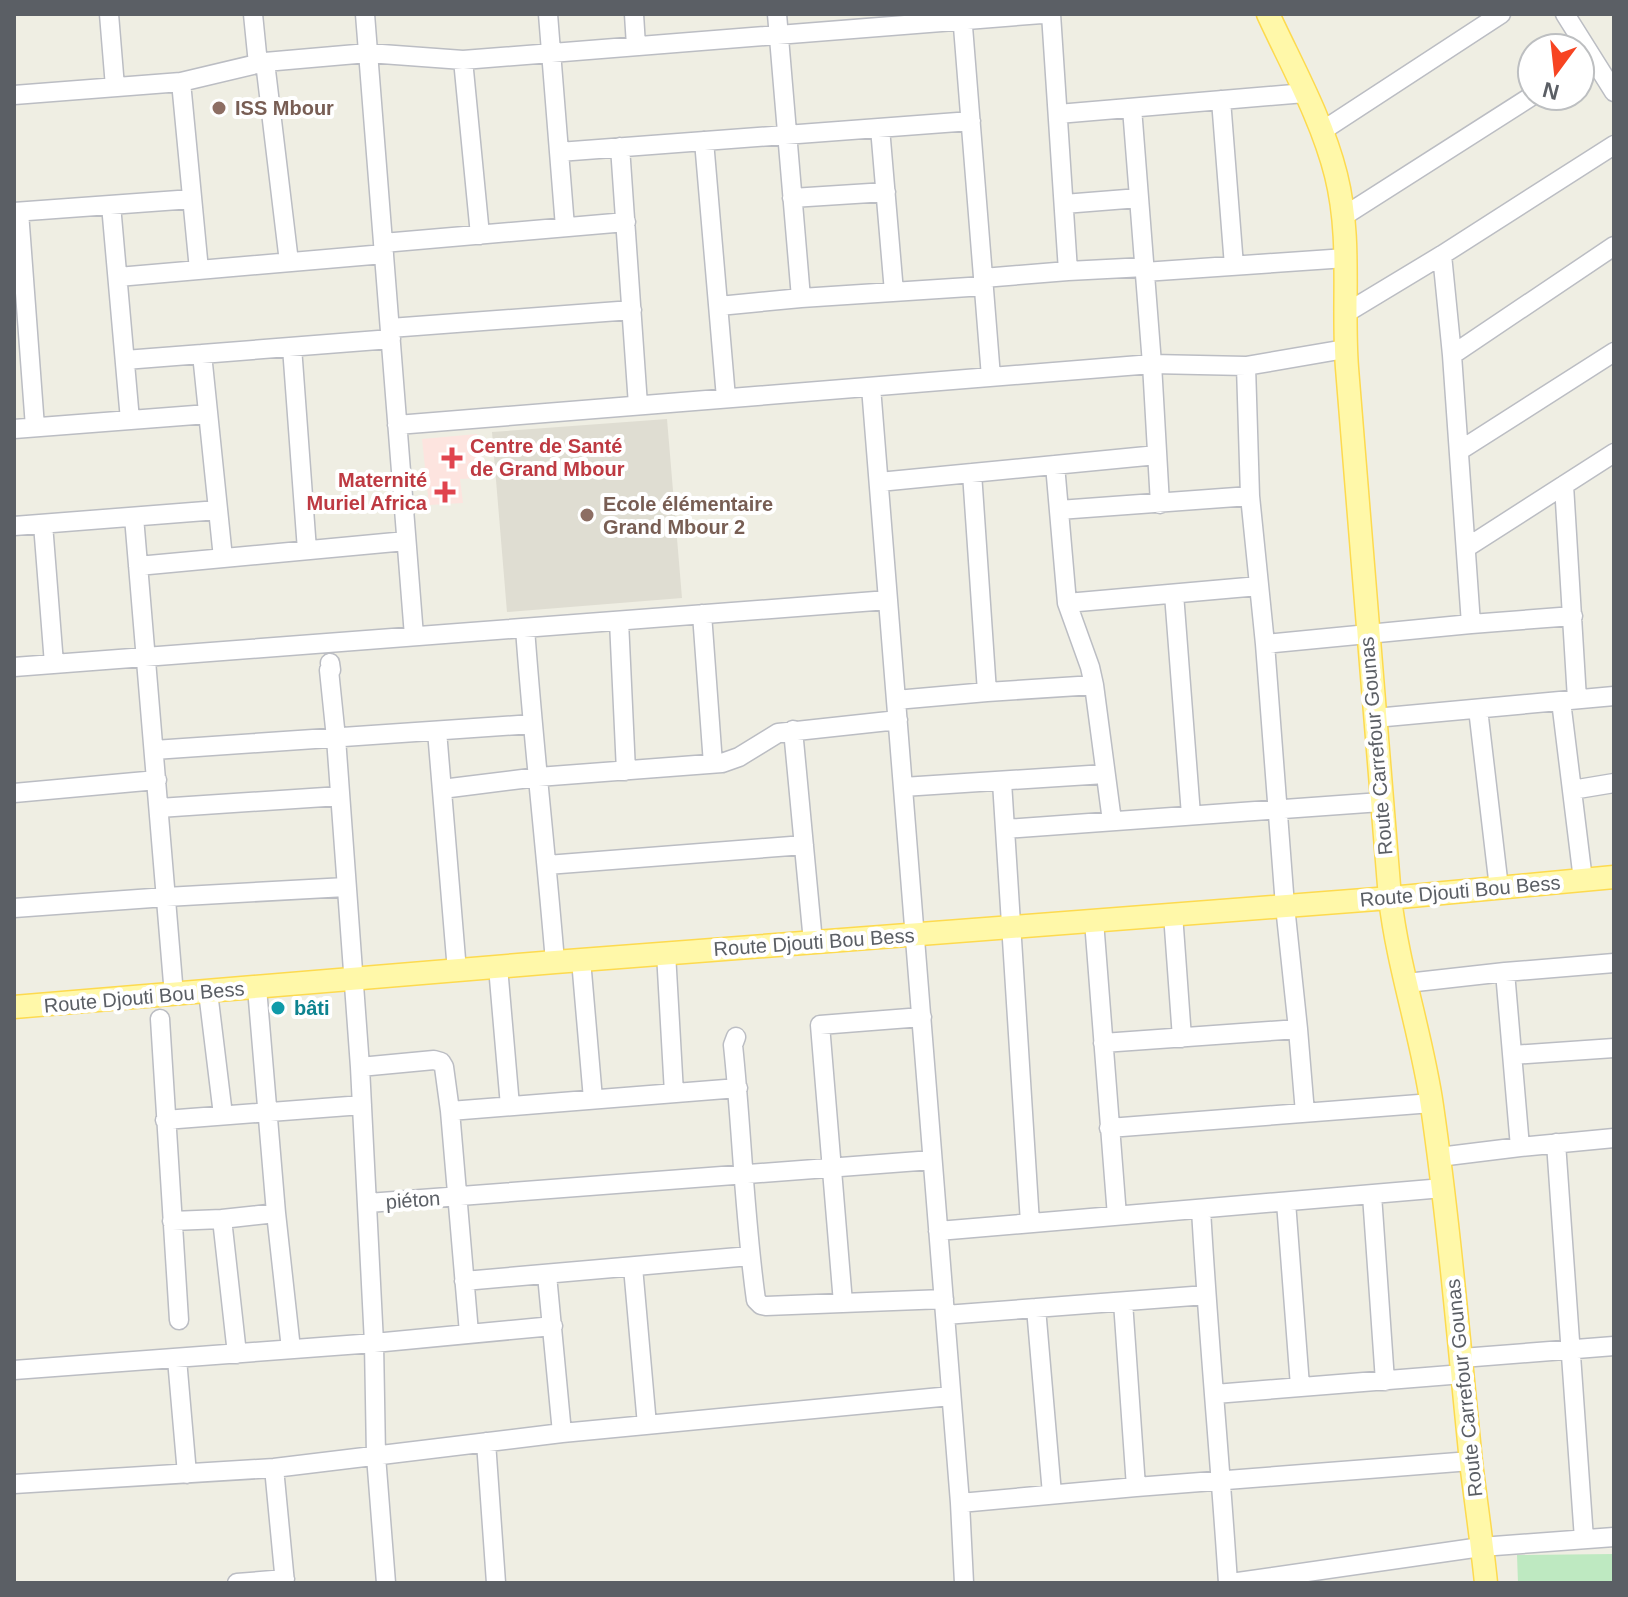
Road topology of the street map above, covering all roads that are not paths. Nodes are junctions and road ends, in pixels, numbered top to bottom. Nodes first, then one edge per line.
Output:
1 (109, 14) edge
2 (253, 14) edge
3 (365, 14) edge
4 (548, 14) edge
5 (634, 14) edge
6 (777, 14) edge
7 (1042, 14) edge
8 (1051, 14) edge
9 (1268, 14) edge
10 (1501, 14) edge
11 (963, 17) edge
12 (1480, 20) edge
13 (870, 21) edge
14 (779, 35) junction
15 (636, 46) junction
16 (368, 53) junction
17 (551, 53) junction
18 (463, 60) junction
19 (261, 63) junction
20 (1596, 72) edge
21 (181, 82) junction
22 (115, 87) junction
23 (1614, 92) edge
24 (1305, 93) junction
25 (14, 95) edge
26 (1221, 100) junction
27 (1516, 106) edge
28 (1132, 108) junction
29 (1058, 114) junction
30 (971, 121) junction
31 (880, 128) junction
32 (1322, 131) junction
33 (788, 135) junction
34 (704, 141) junction
35 (1614, 145) edge
36 (620, 147) junction
37 (559, 152) junction
38 (886, 192) junction
39 (792, 198) junction
40 (1139, 198) junction
41 (192, 199) junction
42 (1064, 204) junction
43 (111, 205) junction
44 (16, 212) edge
45 (1344, 216) junction
46 (626, 222) junction
47 (565, 227) junction
48 (480, 235) junction
49 (1614, 246) edge
50 (384, 248) junction
51 (1442, 255) junction
52 (1346, 258) junction
53 (289, 262) junction
54 (1234, 266) junction
55 (1145, 269) junction
56 (199, 270) junction
57 (1068, 271) junction
58 (118, 277) junction
59 (984, 282) junction
60 (894, 292) junction
61 (801, 298) junction
62 (719, 306) junction
63 (632, 310) junction
64 (1346, 313) junction
65 (390, 334) junction
66 (292, 347) junction
67 (1345, 349) junction
68 (1614, 352) edge
69 (202, 354) junction
70 (1452, 355) junction
71 (125, 360) junction
72 (1152, 364) junction
73 (1246, 366) junction
74 (991, 377) junction
75 (871, 387) junction
76 (726, 398) junction
77 (638, 405) junction
78 (208, 414) junction
79 (130, 420) junction
80 (397, 425) junction
81 (35, 427) junction
82 (14, 429) edge
83 (1459, 451) junction
84 (1614, 453) edge
85 (1157, 455) junction
86 (1055, 465) junction
87 (972, 473) junction
88 (879, 482) junction
89 (1564, 485) junction
90 (1250, 496) junction
91 (1160, 504) junction
92 (218, 510) junction
93 (1059, 510) junction
94 (134, 517) junction
95 (43, 524) junction
96 (14, 526) edge
97 (406, 541) junction
98 (1466, 548) junction
99 (307, 550) junction
100 (223, 558) junction
101 (138, 566) junction
102 (1259, 586) junction
103 (1174, 594) junction
104 (888, 600) junction
105 (1067, 603) junction
106 (702, 614) junction
107 (1573, 616) junction
108 (619, 621) junction
109 (1471, 624) junction
110 (525, 628) junction
111 (1367, 634) junction
112 (414, 636) junction
113 (1265, 644) junction
114 (146, 657) junction
115 (330, 663) dead end
116 (54, 664) junction
117 (14, 667) edge
118 (1094, 685) junction
119 (987, 692) junction
120 (1614, 696) edge
121 (896, 700) junction
122 (1569, 700) junction
123 (1478, 709) junction
124 (1375, 718) junction
125 (898, 720) junction
126 (532, 724) junction
127 (793, 730) junction
128 (437, 731) junction
129 (336, 738) junction
130 (154, 750) junction
131 (713, 764) junction
132 (626, 771) junction
133 (1105, 774) junction
134 (538, 777) junction
135 (157, 780) junction
136 (1002, 782) junction
137 (1614, 783) edge
138 (903, 787) junction
139 (442, 789) junction
140 (1572, 790) junction
141 (14, 793) edge
142 (340, 796) junction
143 (1381, 802) junction
144 (159, 808) junction
145 (1277, 809) junction
146 (1191, 815) junction
147 (1112, 821) junction
148 (1005, 829) junction
149 (804, 845) junction
150 (547, 865) junction
151 (1614, 877) edge
152 (1583, 880) junction
153 (346, 887) junction
154 (1499, 888) junction
155 (166, 897) junction
156 (1390, 898) junction
157 (1285, 906) junction
158 (14, 908) edge
159 (1173, 914) junction
160 (1094, 921) junction
161 (1010, 926) junction
162 (915, 934) junction
163 (813, 942) junction
164 (666, 953) junction
165 (581, 960) junction
166 (555, 962) junction
167 (1614, 963) edge
168 (498, 967) junction
169 (457, 971) junction
170 (1505, 972) junction
171 (352, 979) junction
172 (1407, 983) junction
173 (257, 988) junction
174 (208, 992) junction
175 (174, 995) junction
176 (14, 1007) edge
177 (922, 1017) junction
178 (160, 1019) dead end
179 (1298, 1029) junction
180 (736, 1037) dead end
181 (1182, 1038) junction
182 (1103, 1043) junction
183 (1614, 1048) edge
184 (1513, 1055) junction
185 (360, 1067) junction
186 (738, 1088) junction
187 (674, 1093) junction
188 (593, 1099) junction
189 (1432, 1103) junction
190 (362, 1105) junction
191 (510, 1106) junction
192 (450, 1111) junction
193 (268, 1112) junction
194 (1305, 1113) junction
195 (223, 1115) junction
196 (165, 1120) junction
197 (1109, 1128) junction
198 (1614, 1138) edge
199 (1556, 1143) junction
200 (1520, 1147) junction
201 (1439, 1157) junction
202 (932, 1160) junction
203 (831, 1168) junction
204 (743, 1175) junction
205 (1443, 1188) junction
206 (1372, 1195) junction
207 (458, 1197) junction
208 (1286, 1202) junction
209 (368, 1203) junction
210 (1201, 1209) junction
211 (276, 1213) junction
212 (1117, 1216) junction
213 (222, 1219) junction
214 (172, 1221) junction
215 (1030, 1223) junction
216 (938, 1231) junction
217 (750, 1256) junction
218 (633, 1267) junction
219 (547, 1275) junction
220 (464, 1281) junction
221 (1206, 1295) junction
222 (1123, 1302) junction
223 (843, 1303) junction
224 (944, 1307) junction
225 (1036, 1308) junction
226 (179, 1320) dead end
227 (553, 1326) junction
228 (469, 1333) junction
229 (374, 1343) junction
230 (1614, 1346) edge
231 (291, 1349) junction
232 (1571, 1351) junction
233 (237, 1354) junction
234 (177, 1359) junction
235 (1462, 1366) junction
236 (14, 1370) edge
237 (1385, 1381) junction
238 (1300, 1386) junction
239 (1215, 1394) junction
240 (951, 1396) junction
241 (647, 1425) junction
242 (562, 1433) junction
243 (486, 1442) junction
244 (376, 1456) junction
245 (1471, 1461) junction
246 (274, 1468) junction
247 (187, 1474) junction
248 (1222, 1481) junction
249 (14, 1484) edge
250 (1136, 1487) junction
251 (1052, 1494) junction
252 (960, 1503) junction
253 (1614, 1537) edge
254 (1584, 1539) junction
255 (1481, 1547) junction
256 (1280, 1580) edge
257 (285, 1581) edge
258 (237, 1583) edge
259 (386, 1583) edge
260 (496, 1583) edge
261 (964, 1583) edge
262 (1229, 1583) edge
263 (1486, 1583) edge

1 - 22 street
2 - 19 street
3 - 16 street
4 - 17 street
5 - 15 street
6 - 14 street
7 - 11 street
8 - 29 street
9 - 24 main road, Route Carrefour Gounas
10 - 12 street
11 - 13 street
11 - 30 street
12 - 32 street
13 - 14 street
14 - 15 street
14 - 33 street
15 - 17 street
16 - 18 street
16 - 19 street
16 - 50 street
17 - 18 street
17 - 37 street
18 - 48 street
19 - 21 street
19 - 53 street
20 - 23 street
21 - 22 street
21 - 41 street
22 - 25 street
24 - 26 street
24 - 32 main road, Route Carrefour Gounas
26 - 28 street
26 - 54 street
27 - 45 street
28 - 29 street
28 - 40 street
29 - 42 street
30 - 31 street
30 - 59 street
31 - 33 street
31 - 38 street
32 - 45 main road, Route Carrefour Gounas
33 - 34 street
33 - 39 street
34 - 36 street
34 - 62 street
35 - 51 street
36 - 37 street
36 - 46 street
37 - 47 street
38 - 39 street
38 - 60 street
39 - 61 street
40 - 42 street
40 - 55 street
41 - 43 street
41 - 56 street
42 - 57 street
43 - 44 street
43 - 58 street
44 - 81 street
45 - 52 main road, Route Carrefour Gounas
46 - 47 street
46 - 63 street
47 - 48 street
48 - 50 street
49 - 70 street
50 - 53 street
50 - 65 street
51 - 64 street
51 - 70 street
52 - 54 street
52 - 64 main road, Route Carrefour Gounas
53 - 56 street
54 - 55 street
55 - 57 street
55 - 72 street
56 - 58 street
57 - 59 street
58 - 71 street
59 - 60 street
59 - 74 street
60 - 61 street
61 - 62 street
62 - 76 street
63 - 65 street
63 - 77 street
64 - 67 main road, Route Carrefour Gounas
65 - 66 street
65 - 80 street
66 - 69 street
66 - 99 street
67 - 73 street
67 - 111 main road, Route Carrefour Gounas
68 - 83 street
69 - 71 street
69 - 78 street
70 - 83 street
71 - 79 street
72 - 73 street
72 - 74 street
72 - 85 street
73 - 90 street
74 - 75 street
75 - 76 street
75 - 88 street
76 - 77 street
77 - 80 street
78 - 79 street
78 - 92 street
79 - 81 street
80 - 97 street
81 - 82 street
83 - 98 street
84 - 89 street
85 - 86 street
85 - 91 street
86 - 87 street
86 - 93 street
87 - 88 street
87 - 119 street
88 - 104 street
89 - 98 street
89 - 107 street
90 - 91 street
90 - 102 street
91 - 93 street
92 - 94 street
92 - 100 street
93 - 105 street
94 - 95 street
94 - 101 street
95 - 96 street
95 - 116 street
97 - 99 street
97 - 112 street
98 - 109 street
99 - 100 street
100 - 101 street
101 - 114 street
102 - 103 street
102 - 113 street
103 - 105 street
103 - 146 street
104 - 106 street
104 - 121 street
105 - 118 street
106 - 108 street
106 - 131 street
107 - 109 street
107 - 122 street
108 - 110 street
108 - 132 street
109 - 111 street
110 - 112 street
110 - 126 street
111 - 113 street
111 - 124 main road, Route Carrefour Gounas
112 - 114 street
113 - 145 street
114 - 116 street
114 - 130 street
115 - 129 street
116 - 117 street
118 - 119 street
118 - 133 street
119 - 121 street
120 - 122 street
121 - 125 street
122 - 123 street
122 - 140 street
123 - 124 street
123 - 154 street
124 - 143 main road, Route Carrefour Gounas
125 - 127 street
125 - 138 street
126 - 128 street
126 - 134 street
127 - 131 street
127 - 149 street
128 - 129 street
128 - 139 street
129 - 130 street
129 - 142 street
130 - 135 street
131 - 132 street
132 - 134 street
133 - 136 street
133 - 147 street
134 - 139 street
134 - 150 street
135 - 141 street
135 - 144 street
136 - 138 street
136 - 148 street
137 - 140 street
138 - 162 street
139 - 169 street
140 - 152 street
142 - 144 street
142 - 153 street
143 - 145 street
143 - 156 main road, Route Carrefour Gounas
144 - 155 street
145 - 146 street
145 - 157 street
146 - 147 street
147 - 148 street
148 - 161 street
149 - 150 street
149 - 163 street
150 - 166 street
151 - 152 main road, Route Djouti Bou Bess
152 - 154 main road, Route Djouti Bou Bess
153 - 155 street
153 - 171 street
154 - 156 main road, Route Djouti Bou Bess
155 - 158 street
155 - 175 street
156 - 157 main road, Route Djouti Bou Bess
156 - 172 main road, Route Carrefour Gounas
157 - 159 main road, Route Djouti Bou Bess
157 - 179 street
159 - 160 main road, Route Djouti Bou Bess
159 - 181 street
160 - 161 main road, Route Djouti Bou Bess
160 - 182 street
161 - 162 main road, Route Djouti Bou Bess
161 - 215 street
162 - 163 main road, Route Djouti Bou Bess
162 - 177 street
163 - 164 main road, Route Djouti Bou Bess
164 - 165 main road, Route Djouti Bou Bess
164 - 187 street
165 - 166 main road, Route Djouti Bou Bess
165 - 188 street
166 - 168 main road, Route Djouti Bou Bess
167 - 170 street
168 - 169 main road, Route Djouti Bou Bess
168 - 191 street
169 - 171 main road, Route Djouti Bou Bess
170 - 172 street
170 - 184 street
171 - 173 main road, Route Djouti Bou Bess
171 - 185 street
172 - 189 main road, Route Carrefour Gounas
173 - 174 main road, Route Djouti Bou Bess
173 - 193 street
174 - 175 main road, Route Djouti Bou Bess
174 - 195 street
175 - 176 main road, Route Djouti Bou Bess
177 - 202 street
177 - 203 street
178 - 196 street
179 - 181 street
179 - 194 street
180 - 186 street
181 - 182 street
182 - 197 street
183 - 184 street
184 - 200 street
185 - 190 street
185 - 192 street
186 - 187 street
186 - 204 street
187 - 188 street
188 - 191 street
189 - 194 street
189 - 201 main road, Route Carrefour Gounas
190 - 193 street
190 - 209 street
191 - 192 street
192 - 207 street
193 - 195 street
193 - 211 street
194 - 197 street
195 - 196 street
196 - 214 street
197 - 212 street
198 - 199 street
199 - 200 street
199 - 232 street
200 - 201 street
201 - 205 main road, Route Carrefour Gounas
202 - 203 street, piéton
202 - 216 street
203 - 204 street, piéton
203 - 223 street
204 - 207 street, piéton
204 - 217 street
205 - 206 street
205 - 235 main road, Route Carrefour Gounas
206 - 208 street
206 - 237 street
207 - 209 street, piéton
207 - 220 street
208 - 210 street
208 - 238 street
209 - 229 street
210 - 212 street
210 - 221 street
211 - 213 street
211 - 231 street
212 - 215 street
213 - 214 street
213 - 233 street
214 - 226 street
215 - 216 street
216 - 224 street
217 - 218 street
217 - 223 street
218 - 219 street
218 - 241 street
219 - 220 street
219 - 227 street
220 - 228 street
221 - 222 street
221 - 239 street
222 - 225 street
222 - 250 street
223 - 224 street
224 - 225 street
224 - 240 street
225 - 251 street
227 - 228 street
227 - 242 street
228 - 229 street
229 - 231 street
229 - 244 street
230 - 232 street
231 - 233 street
232 - 235 street
232 - 254 street
233 - 234 street
234 - 236 street
234 - 247 street
235 - 237 street
235 - 245 main road, Route Carrefour Gounas
237 - 238 street
238 - 239 street
239 - 248 street
240 - 241 street
240 - 252 street
241 - 242 street
242 - 243 street
243 - 244 street
243 - 260 street
244 - 246 street
244 - 259 street
245 - 248 street
245 - 255 main road, Route Carrefour Gounas
246 - 247 street
246 - 257 street
247 - 249 street
248 - 250 street
248 - 262 street
250 - 251 street
251 - 252 street
252 - 261 street
253 - 254 street
254 - 255 street
255 - 256 street
255 - 263 main road, Route Carrefour Gounas
256 - 262 street
257 - 258 street

